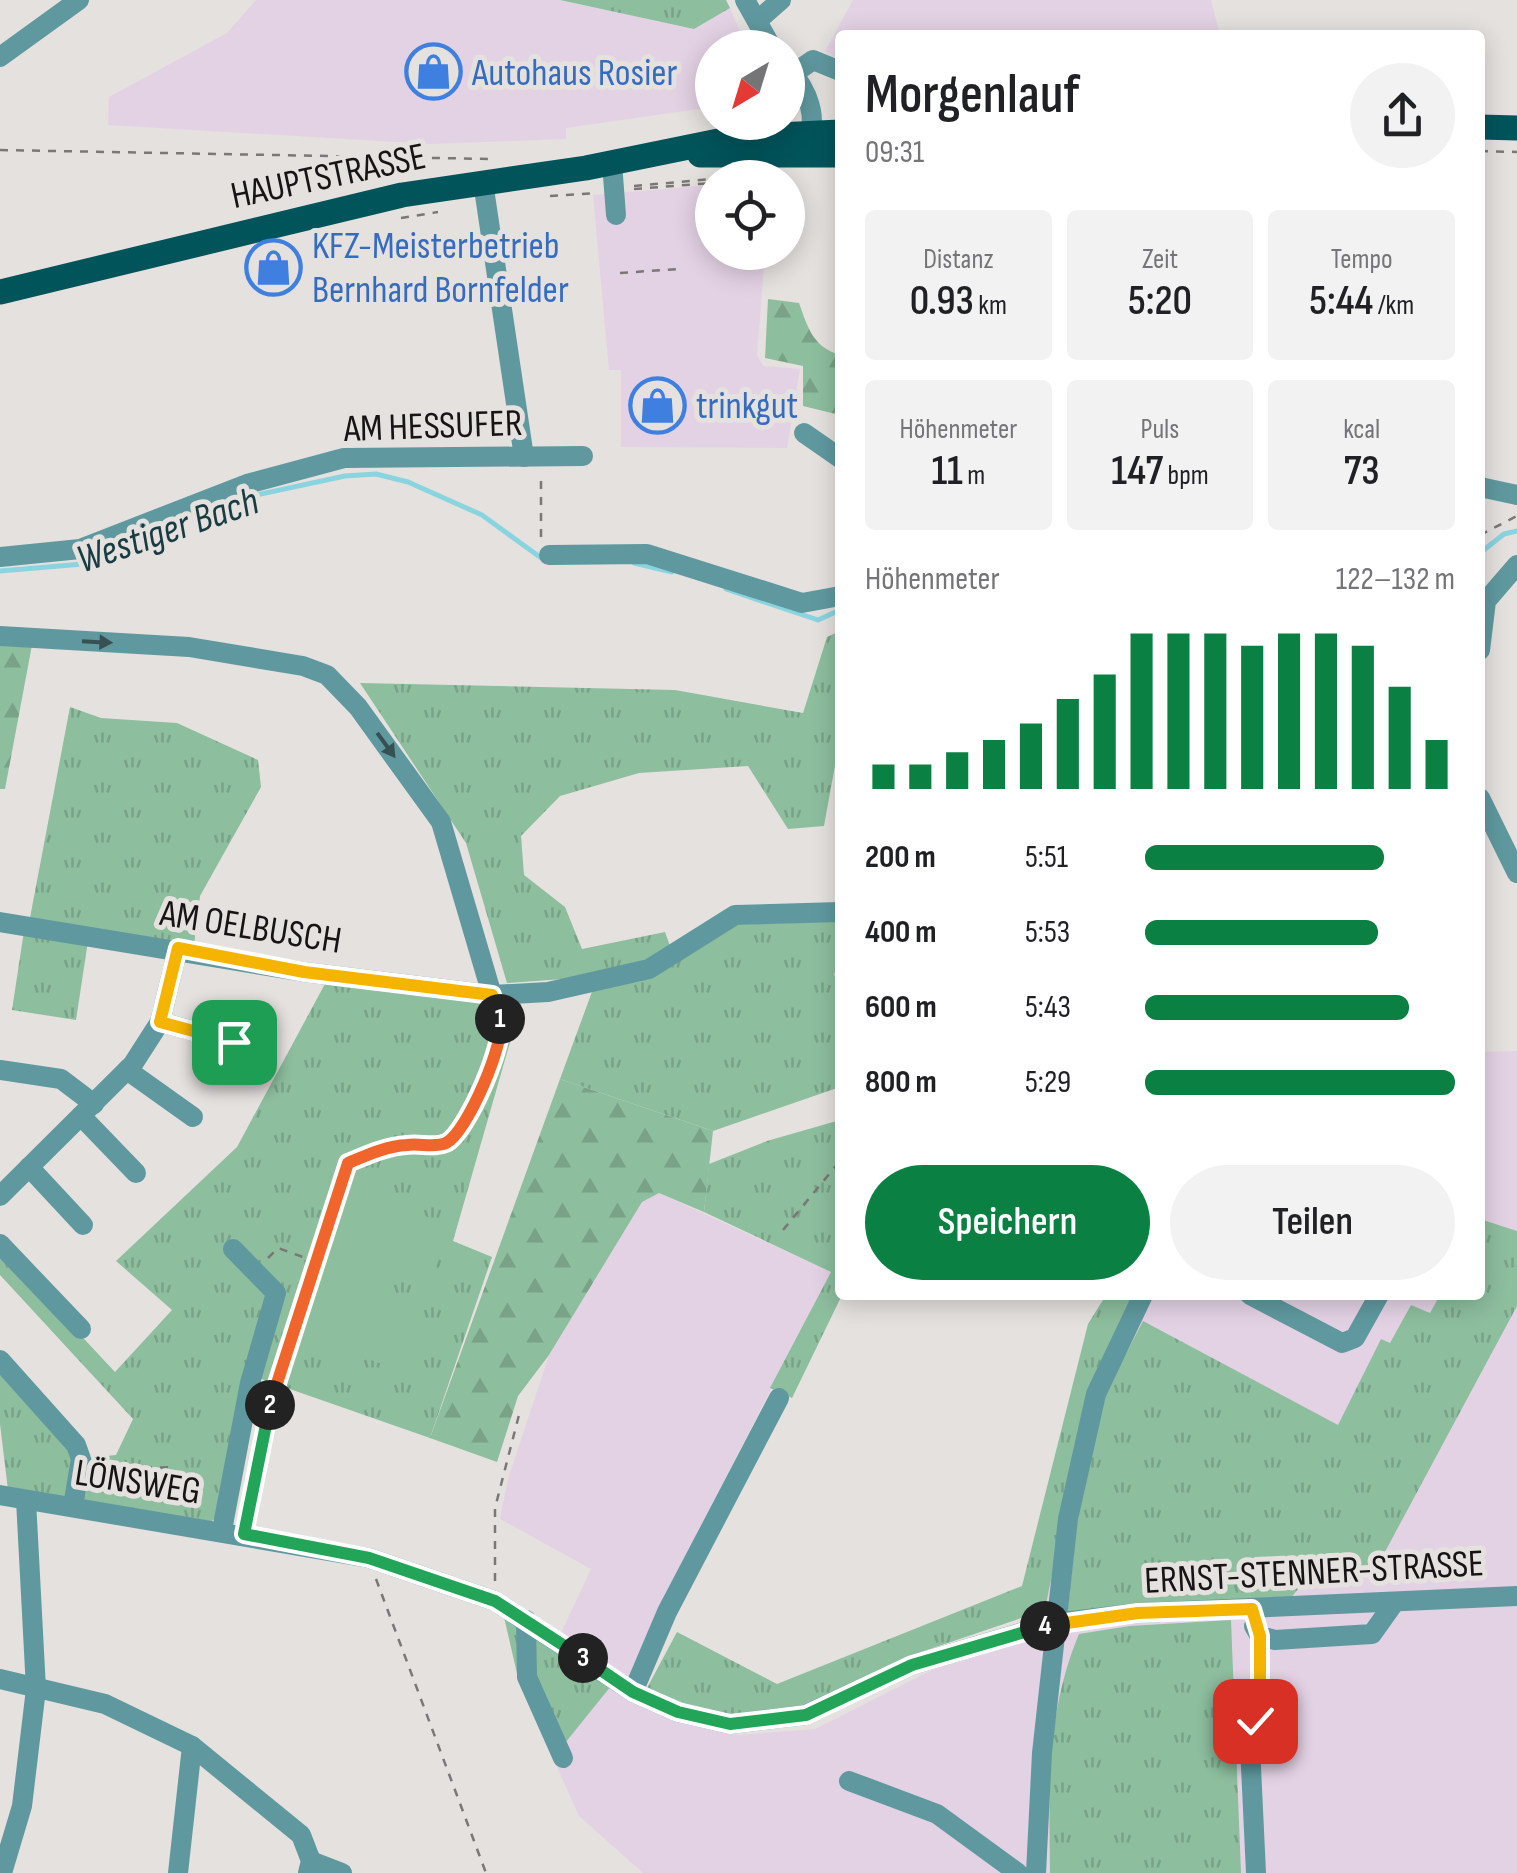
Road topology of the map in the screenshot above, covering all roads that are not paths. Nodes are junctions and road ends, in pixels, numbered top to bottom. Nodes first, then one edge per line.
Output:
1 (79, 0) edge
2 (745, 0) edge
3 (781, 0) edge
4 (756, 21) junction
5 (761, 30) edge
6 (0, 57) edge
7 (805, 64) edge
8 (835, 68) edge
9 (805, 96) edge
10 (1485, 127) edge
11 (1517, 128) edge
12 (805, 131) edge
13 (812, 132) junction
14 (835, 132) edge
15 (725, 140) edge
16 (791, 140) edge
17 (675, 152) junction
18 (835, 155) edge
19 (800, 156) junction
20 (613, 175) junction
21 (483, 182) junction
22 (616, 215) dead end
23 (0, 292) edge
24 (804, 433) dead end
25 (835, 455) edge
26 (532, 456) junction
27 (583, 456) dead end
28 (1485, 488) edge
29 (1517, 495) edge
30 (548, 555) road end
31 (0, 556) edge
32 (1517, 565) edge
33 (835, 597) edge
34 (1485, 609) edge
35 (0, 636) edge
36 (1485, 808) edge
37 (1517, 873) edge
38 (835, 912) edge
39 (0, 922) edge
40 (178, 948) junction
41 (492, 995) junction
42 (160, 1022) junction
43 (234, 1042) dead end
44 (0, 1070) edge
45 (127, 1070) junction
46 (88, 1110) junction
47 (192, 1116) dead end
48 (136, 1173) dead end
49 (11, 1179) edge
50 (83, 1225) dead end
51 (0, 1244) edge
52 (233, 1249) dead end
53 (1141, 1300) edge
54 (1260, 1300) edge
55 (1376, 1300) edge
56 (81, 1330) dead end
57 (0, 1360) edge
58 (779, 1398) dead end
59 (0, 1495) edge
60 (26, 1500) junction
61 (73, 1506) junction
62 (222, 1530) junction
63 (1517, 1596) edge
64 (495, 1601) joint
65 (1394, 1604) junction
66 (1252, 1609) junction
67 (526, 1620) junction
68 (1054, 1623) junction
69 (1260, 1636) junction
70 (0, 1680) edge
71 (36, 1689) junction
72 (633, 1692) junction
73 (192, 1746) junction
74 (563, 1758) dead end
75 (849, 1781) dead end
76 (310, 1867) edge
77 (2, 1873) edge
78 (178, 1873) edge
79 (342, 1873) edge
80 (1018, 1873) edge
81 (1036, 1873) edge
82 (1256, 1873) edge

1 - 6 street
2 - 4 street
3 - 4 street
4 - 5 street
7 - 8 street
9 - 13 street
10 - 11 main road
12 - 13 main road, HAUPTSTRASSE
13 - 14 main road, HAUPTSTRASSE
13 - 19 street
15 - 17 main road, HAUPTSTRASSE
16 - 19 street
17 - 19 main road, HAUPTSTRASSE
17 - 20 main road, HAUPTSTRASSE
18 - 19 main road, HAUPTSTRASSE
20 - 21 main road, HAUPTSTRASSE
20 - 22 street
21 - 23 main road, HAUPTSTRASSE
21 - 26 street
24 - 25 street
26 - 27 street, AM HESSUFER
26 - 31 street, AM HESSUFER
28 - 29 street
30 - 33 street
32 - 34 street
35 -> 41 street
36 - 37 street
38 - 41 street, AM OELBUSCH
39 - 40 street, AM OELBUSCH
40 - 41 street, AM OELBUSCH
40 - 42 street
42 - 43 street
42 - 45 street
44 - 46 street
45 - 46 street
45 - 47 street
46 - 48 street
46 - 49 street
49 - 50 street
51 - 56 street
52 - 62 street
53 - 68 street
54 - 55 street
57 - 61 street
58 - 72 street
59 - 60 street, LÖNSWEG
60 - 61 street, LÖNSWEG
60 - 71 street
61 - 62 street, LÖNSWEG
62 - 64 street, LÖNSWEG
63 - 65 street, ERNST-STENNER-STRASSE
64 - 67 street, ERNST-STENNER-STRASSE
65 - 66 street, ERNST-STENNER-STRASSE
65 - 69 street
66 - 68 street, ERNST-STENNER-STRASSE
66 - 69 street
67 - 72 street, ERNST-STENNER-STRASSE
67 - 74 street
68 - 72 street, ERNST-STENNER-STRASSE
68 - 81 street
69 - 82 street
70 - 71 street
71 - 73 street
71 - 77 street
73 - 76 street
73 - 78 street
75 - 80 street
76 - 79 street

